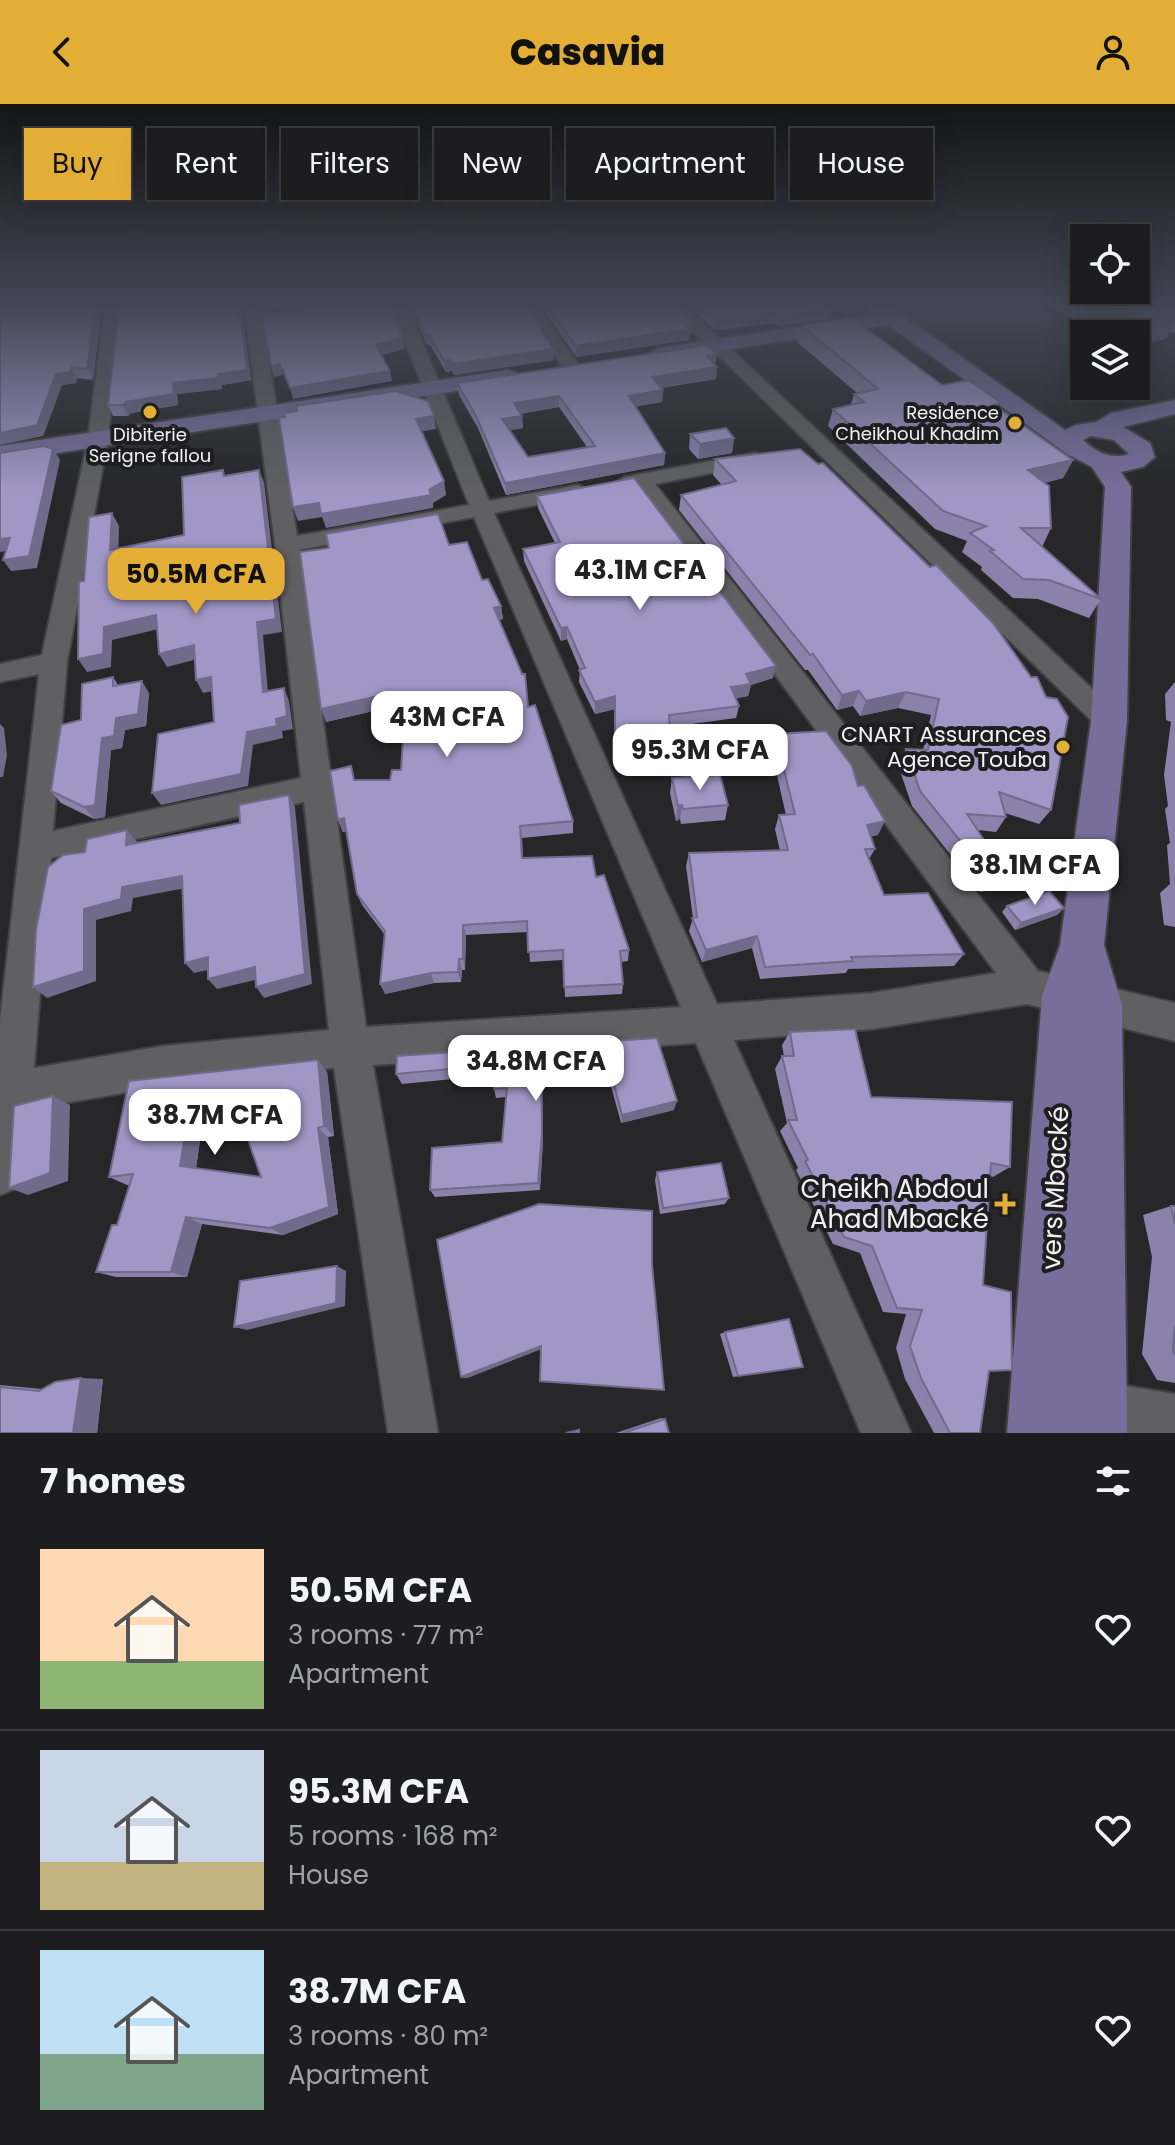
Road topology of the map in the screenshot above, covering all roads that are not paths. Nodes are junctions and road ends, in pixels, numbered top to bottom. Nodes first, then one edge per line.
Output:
1 (106, 368) edge
2 (262, 368) edge
3 (424, 368) edge
4 (564, 368) edge
5 (739, 368) edge
6 (963, 368) edge
7 (432, 388) junction
8 (1174, 407) edge
9 (266, 414) junction
10 (1089, 436) junction
11 (98, 439) junction
12 (819, 446) junction
13 (0, 454) edge
14 (1122, 464) junction
15 (641, 480) junction
16 (481, 508) junction
17 (287, 545) junction
18 (54, 662) junction
19 (0, 673) edge
20 (1109, 721) junction
21 (317, 787) junction
22 (36, 848) junction
23 (1063, 996) junction
24 (1175, 1022) edge
25 (707, 1024) junction
26 (350, 1047) junction
27 (6, 1093) edge
28 (0, 1174) edge
29 (1175, 1419) edge
30 (1096, 1420) edge
31 (413, 1433) edge
32 (886, 1433) edge
33 (1039, 1433) edge

1 - 11 street
2 - 9 street
3 - 7 street
4 - 7 main road
5 - 12 street
6 - 10 main road
7 - 9 main road
7 - 16 street
8 - 10 main road
8 - 14 main road
9 - 11 main road
9 - 17 street
10 - 14 main road
10 - 14 main road
11 - 13 main road
11 - 18 street
12 - 15 street
12 - 20 street
14 - 20 main road, vers Mbacké
15 - 16 street
15 - 23 street
16 - 17 street
16 - 25 street
17 - 21 street
18 - 19 street
18 - 22 street
20 - 23 main road, vers Mbacké
21 - 22 street
21 - 26 street
22 - 27 street
23 - 24 street
23 - 25 street
23 - 30 main road, vers Mbacké
23 - 33 main road, vers Mbacké
25 - 26 street
25 - 32 street
26 - 27 street
26 - 31 street
27 - 28 street
29 - 30 street

